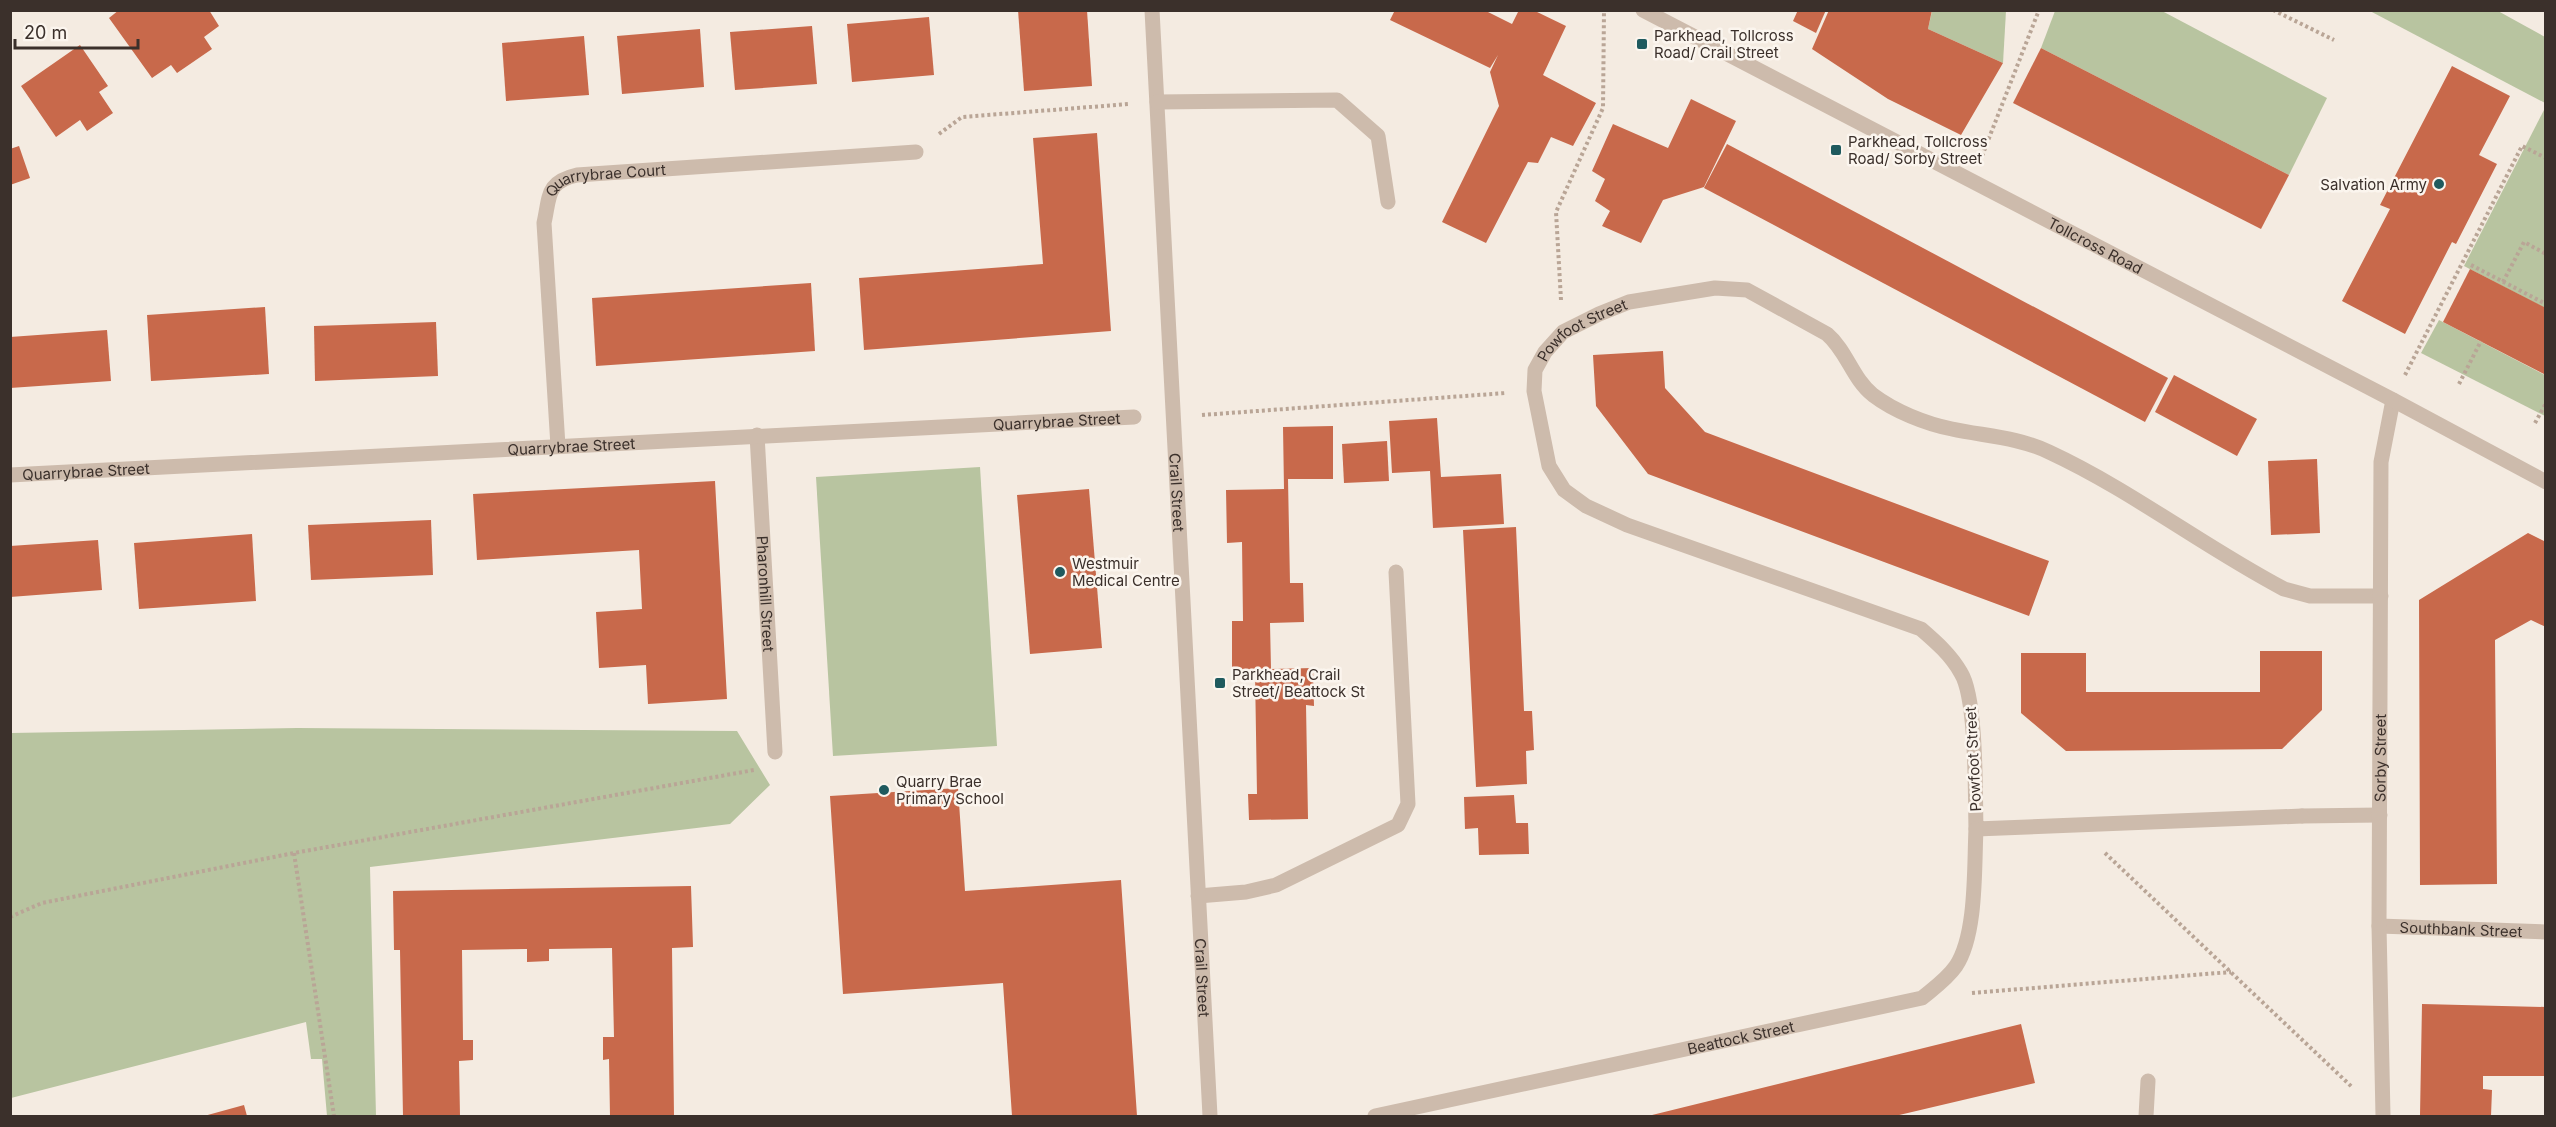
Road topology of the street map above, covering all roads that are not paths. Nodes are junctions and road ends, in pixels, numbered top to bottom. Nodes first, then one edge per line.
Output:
1 (1152, 10) edge
2 (1643, 10) edge
3 (1157, 102) junction
4 (916, 152) road end
5 (1388, 202) dead end
6 (2393, 400) junction
7 (1134, 417) dead end
8 (757, 435) junction
9 (558, 446) junction
10 (10, 476) edge
11 (2546, 482) edge
12 (1396, 572) dead end
13 (2381, 596) junction
14 (775, 752) road end
15 (2380, 815) junction
16 (1976, 829) junction
17 (1198, 896) junction
18 (2379, 926) junction
19 (2546, 933) edge
20 (2148, 1081) dead end
21 (1210, 1116) edge
22 (1375, 1116) edge
23 (2146, 1116) edge
24 (2384, 1116) edge

1 - 3 street, Crail Street
2 - 6 street, Tollcross Road
3 - 5 street
3 - 17 street, Crail Street
4 - 9 street, Quarrybrae Court
6 - 11 street, Tollcross Road
6 - 13 street, Sorby Street
7 - 8 street, Quarrybrae Street
8 - 9 street, Quarrybrae Street
8 - 14 street, Pharonhill Street
9 - 10 street, Quarrybrae Street
12 - 17 street
13 - 15 street, Sorby Street
13 - 16 street, Powfoot Street
15 - 16 street, Powfoot Street
15 - 18 street, Sorby Street
16 - 22 street, Beattock Street
17 - 21 street, Crail Street
18 - 19 street, Southbank Street
18 - 24 street, Sorby Street
20 - 23 street

